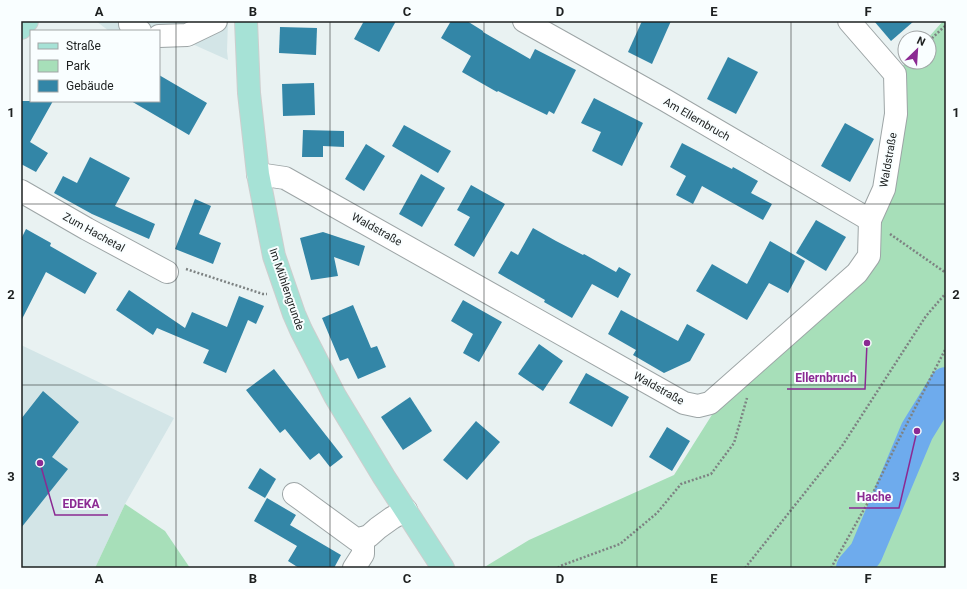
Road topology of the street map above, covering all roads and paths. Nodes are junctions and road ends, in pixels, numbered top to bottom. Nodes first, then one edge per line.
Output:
1 (27, 21) edge
2 (216, 21) edge
3 (246, 21) edge
4 (524, 21) edge
5 (849, 21) edge
6 (946, 25) edge
7 (21, 28) edge
8 (937, 33) edge
9 (160, 36) edge
10 (258, 174) junction
11 (21, 191) edge
12 (870, 220) junction
13 (901, 243) dead end
14 (167, 272) joint
15 (946, 273) edge
16 (269, 293) dead end
17 (946, 293) edge
18 (946, 348) edge
19 (751, 368) junction
20 (294, 494) dead end
21 (406, 510) junction
22 (363, 538) junction
23 (354, 568) edge
24 (443, 568) edge
25 (558, 568) edge
26 (746, 568) edge
27 (831, 568) edge

1 - 7 main road
2 - 9 street
3 - 10 main road, Im Mühlengrunde
4 - 12 street, Am Ellernbruch
5 - 12 street, Waldstraße
6 - 8 path
10 - 19 street, Waldstraße
10 - 21 main road, Im Mühlengrunde
11 - 14 street, Zum Hachetal
12 - 19 street, Waldstraße
13 - 15 path
14 - 16 path
17 - 26 path
18 - 27 path
19 - 25 path
20 - 22 street
21 - 22 street
21 - 24 main road, Im Mühlengrunde
22 - 23 street

